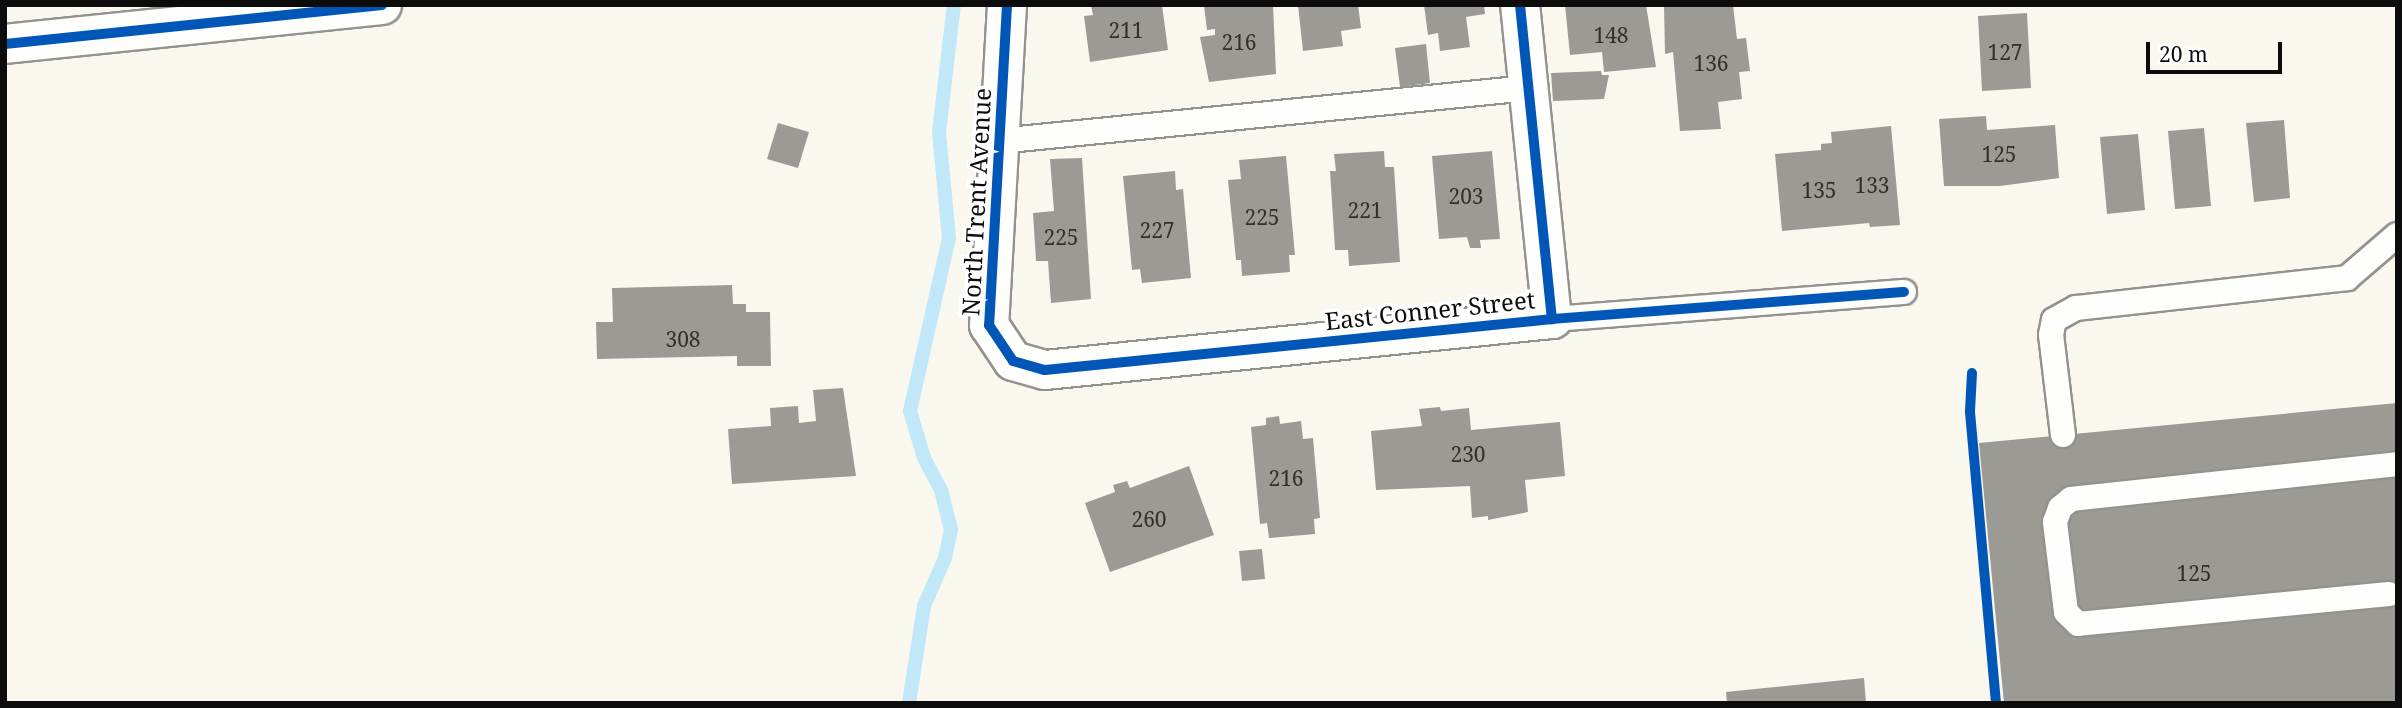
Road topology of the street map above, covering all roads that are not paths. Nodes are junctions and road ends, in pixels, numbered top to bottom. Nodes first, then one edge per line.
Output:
1 (382, 5) edge
2 (1007, 5) edge
3 (1520, 5) edge
4 (5, 44) edge
5 (1528, 88) junction
6 (999, 141) junction
7 (2397, 235) edge
8 (1904, 292) dead end
9 (1552, 319) junction
10 (1045, 370) joint
11 (2063, 435) dead end
12 (2397, 464) edge
13 (2389, 594) dead end

1 - 4 street
2 - 6 street, North Trent Avenue
3 - 5 street
5 - 6 lane
5 - 9 street
6 - 10 street, North Trent Avenue
7 - 11 lane
8 - 9 lane, East Conner Street
9 - 10 street, East Conner Street
12 - 13 lane

